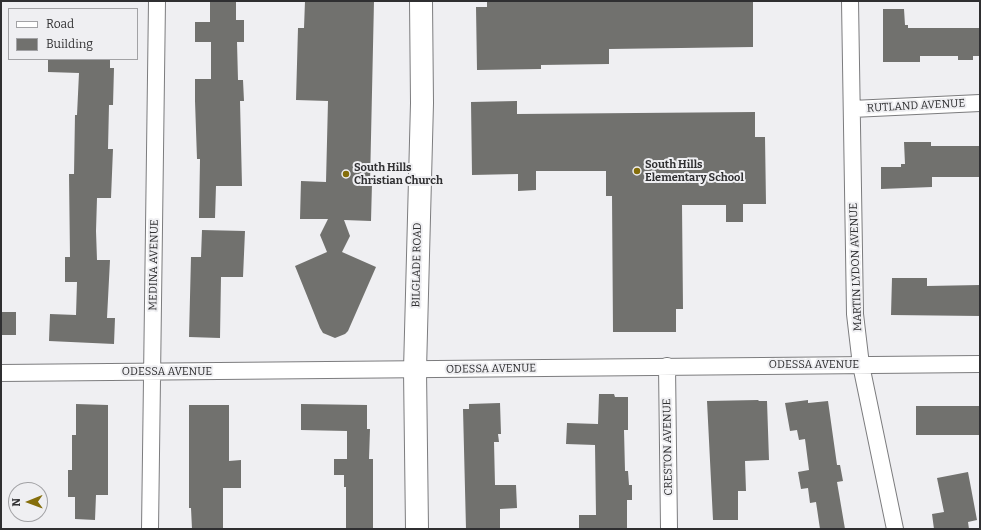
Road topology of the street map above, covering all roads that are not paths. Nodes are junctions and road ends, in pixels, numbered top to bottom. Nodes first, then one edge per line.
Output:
1 (157, 1) edge
2 (421, 1) edge
3 (850, 1) edge
4 (980, 103) edge
5 (852, 109) junction
6 (980, 364) edge
7 (861, 365) junction
8 (667, 366) junction
9 (415, 370) junction
10 (153, 372) junction
11 (1, 373) edge
12 (150, 529) edge
13 (417, 529) edge
14 (669, 529) edge
15 (895, 529) edge

1 - 10 street, MEDINA AVENUE
2 - 9 street, BILGLADE ROAD
3 - 5 street, MARTIN LYDON AVENUE
4 - 5 street, RUTLAND AVENUE
5 - 7 street, MARTIN LYDON AVENUE
6 - 7 street, ODESSA AVENUE
7 - 8 street, ODESSA AVENUE
7 - 15 street, MARTIN LYDON AVENUE
8 - 9 street, ODESSA AVENUE
8 - 14 street, CRESTON AVENUE
9 - 10 street, ODESSA AVENUE
9 - 13 street, BILGLADE ROAD
10 - 11 street, ODESSA AVENUE
10 - 12 street, MEDINA AVENUE

